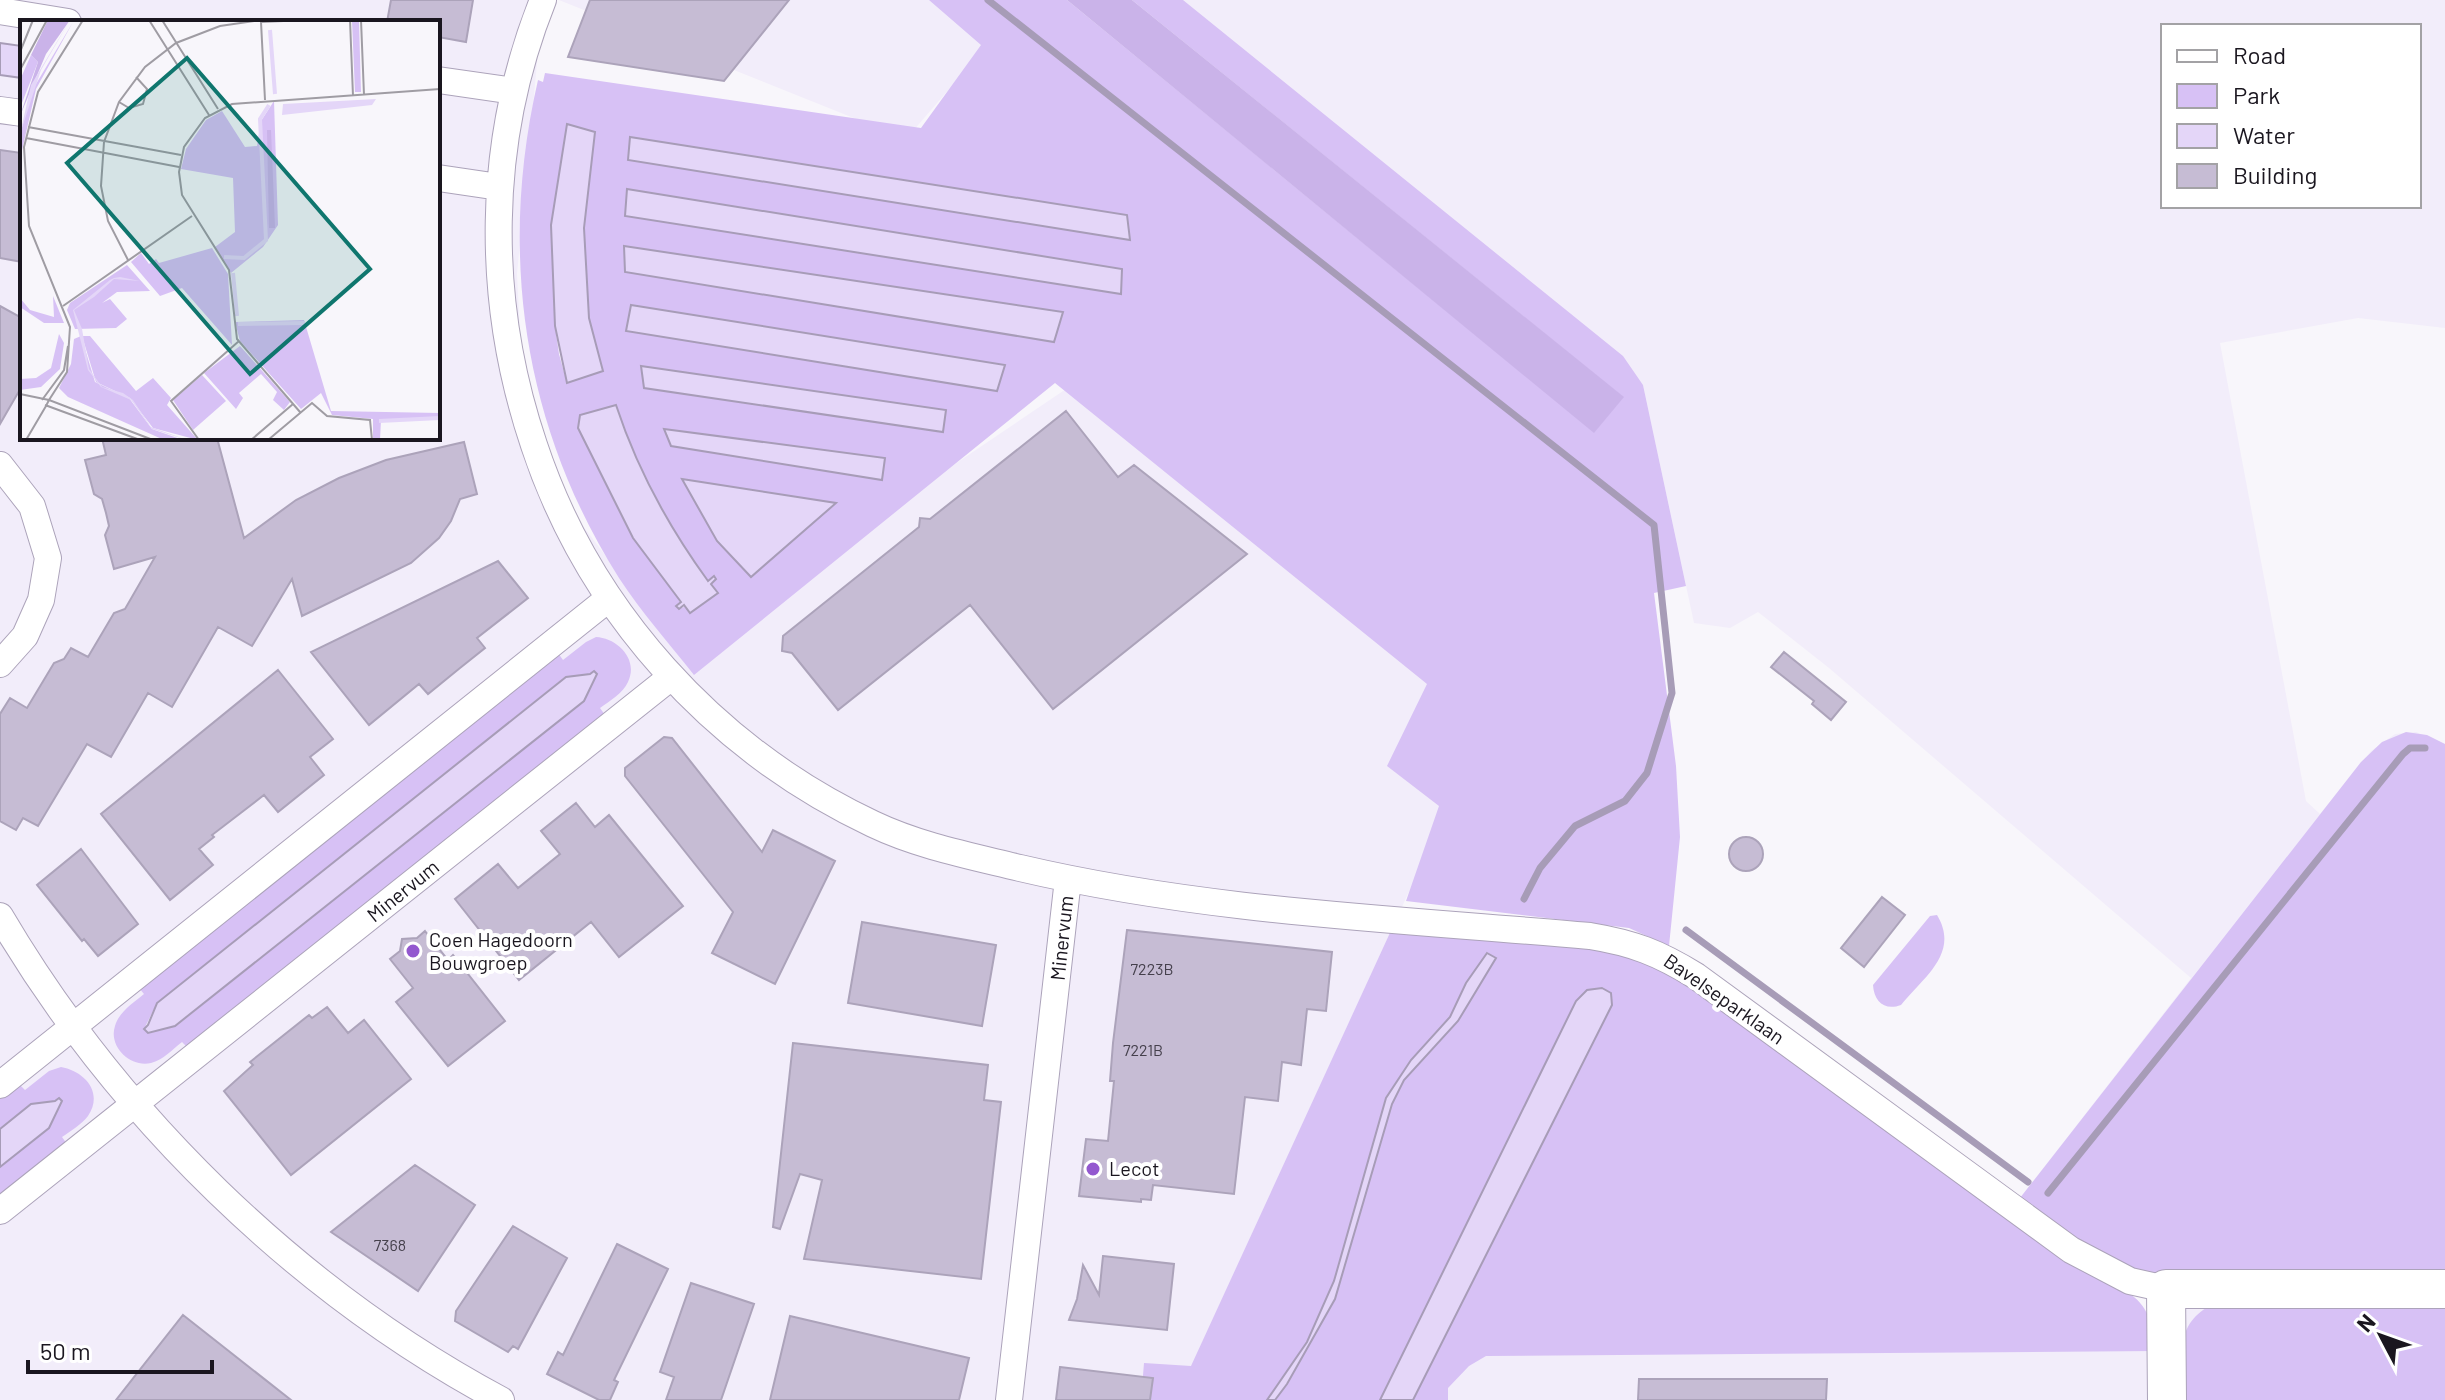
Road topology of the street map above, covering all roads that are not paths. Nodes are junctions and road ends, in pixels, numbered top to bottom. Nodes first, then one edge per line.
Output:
1 (543, 0) edge
2 (0, 11) edge
3 (56, 20) edge
4 (440, 80) edge
5 (514, 91) junction
6 (0, 110) edge
7 (20, 113) edge
8 (440, 178) edge
9 (499, 187) junction
10 (0, 465) edge
11 (608, 599) junction
12 (0, 664) edge
13 (671, 677) junction
14 (1068, 879) junction
15 (0, 916) edge
16 (73, 1027) junction
17 (0, 1085) edge
18 (134, 1104) junction
19 (0, 1211) edge
20 (2166, 1289) junction
21 (2445, 1289) edge
22 (501, 1400) edge
23 (1009, 1400) edge
24 (2167, 1400) edge

1 - 5 street, Minervum
2 - 3 street
4 - 5 street
5 - 9 street, Minervum
6 - 7 street
8 - 9 street
9 - 11 street, Minervum
10 - 12 street
11 - 13 street, Minervum
11 - 16 street
13 - 14 street, Minervum
13 - 18 street, Minervum
14 - 20 street, Bavelseparklaan
14 - 23 street, Minervum
15 - 16 street
16 - 17 street
16 - 18 street
18 - 19 street, Minervum
18 - 22 street
20 - 21 street, Bavelseparklaan
20 - 24 street

